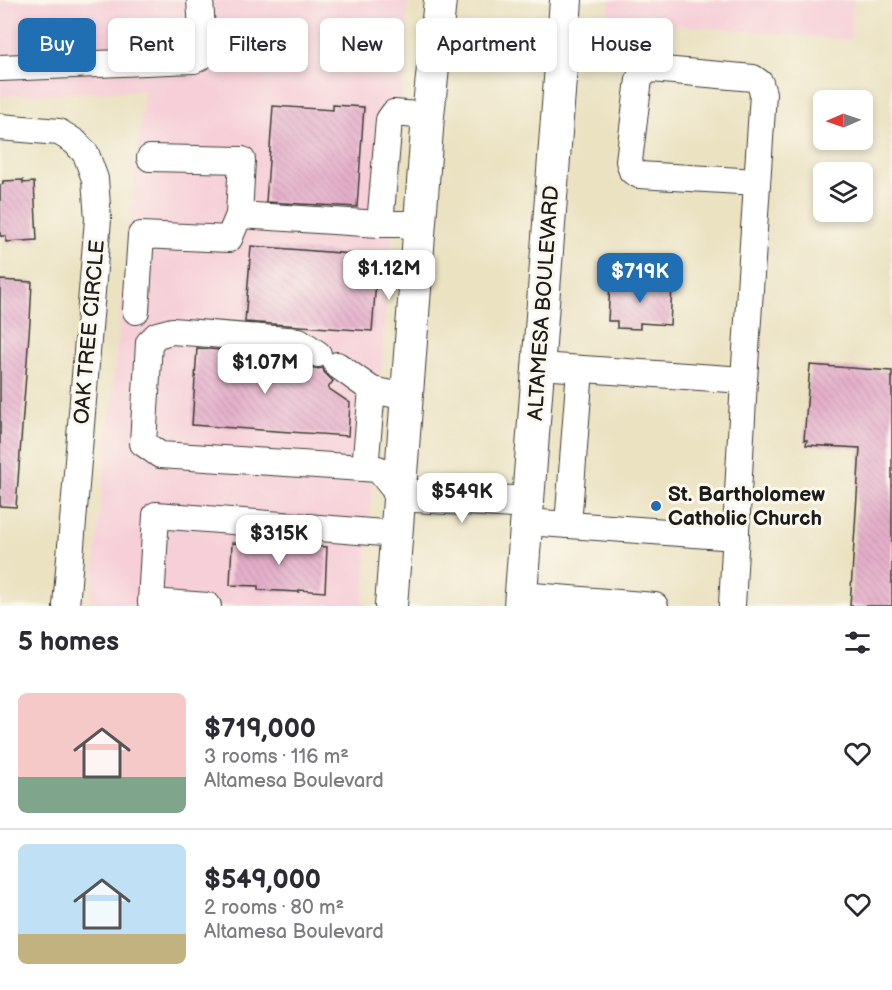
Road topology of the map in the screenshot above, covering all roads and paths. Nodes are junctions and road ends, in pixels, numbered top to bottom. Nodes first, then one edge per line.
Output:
1 (200, 0) edge
2 (440, 0) edge
3 (566, 0) edge
4 (0, 68) edge
5 (428, 116) junction
6 (0, 127) edge
7 (150, 158) dead end
8 (757, 182) junction
9 (239, 215) junction
10 (380, 224) junction
11 (420, 224) junction
12 (136, 311) dead end
13 (538, 366) junction
14 (580, 369) junction
15 (744, 380) junction
16 (372, 390) junction
17 (407, 397) junction
18 (365, 468) junction
19 (399, 495) junction
20 (527, 512) junction
21 (568, 525) junction
22 (396, 534) junction
23 (736, 537) junction
24 (520, 600) edge
25 (66, 606) edge
26 (208, 606) edge
27 (391, 606) edge
28 (655, 606) edge
29 (732, 606) edge

1 - 4 lane
2 - 5 main road
3 - 13 main road, ALTAMESA BOULEVARD
5 - 10 lane
5 - 11 main road
6 - 25 lane, OAK TREE CIRCLE
7 - 9 lane
8 - 8 lane
8 - 15 lane
9 - 10 lane
9 - 12 lane
10 - 11 lane
11 - 17 main road
13 - 14 lane
13 - 20 main road, ALTAMESA BOULEVARD
14 - 15 lane
14 - 21 lane
15 - 23 lane
16 - 17 lane
16 - 18 lane
16 - 18 lane
17 - 19 main road
18 - 19 lane
19 - 20 main road
19 - 22 main road
20 - 21 lane
20 - 24 main road, ALTAMESA BOULEVARD
21 - 23 lane
22 - 26 lane
22 - 27 main road
23 - 29 lane
24 - 28 lane

